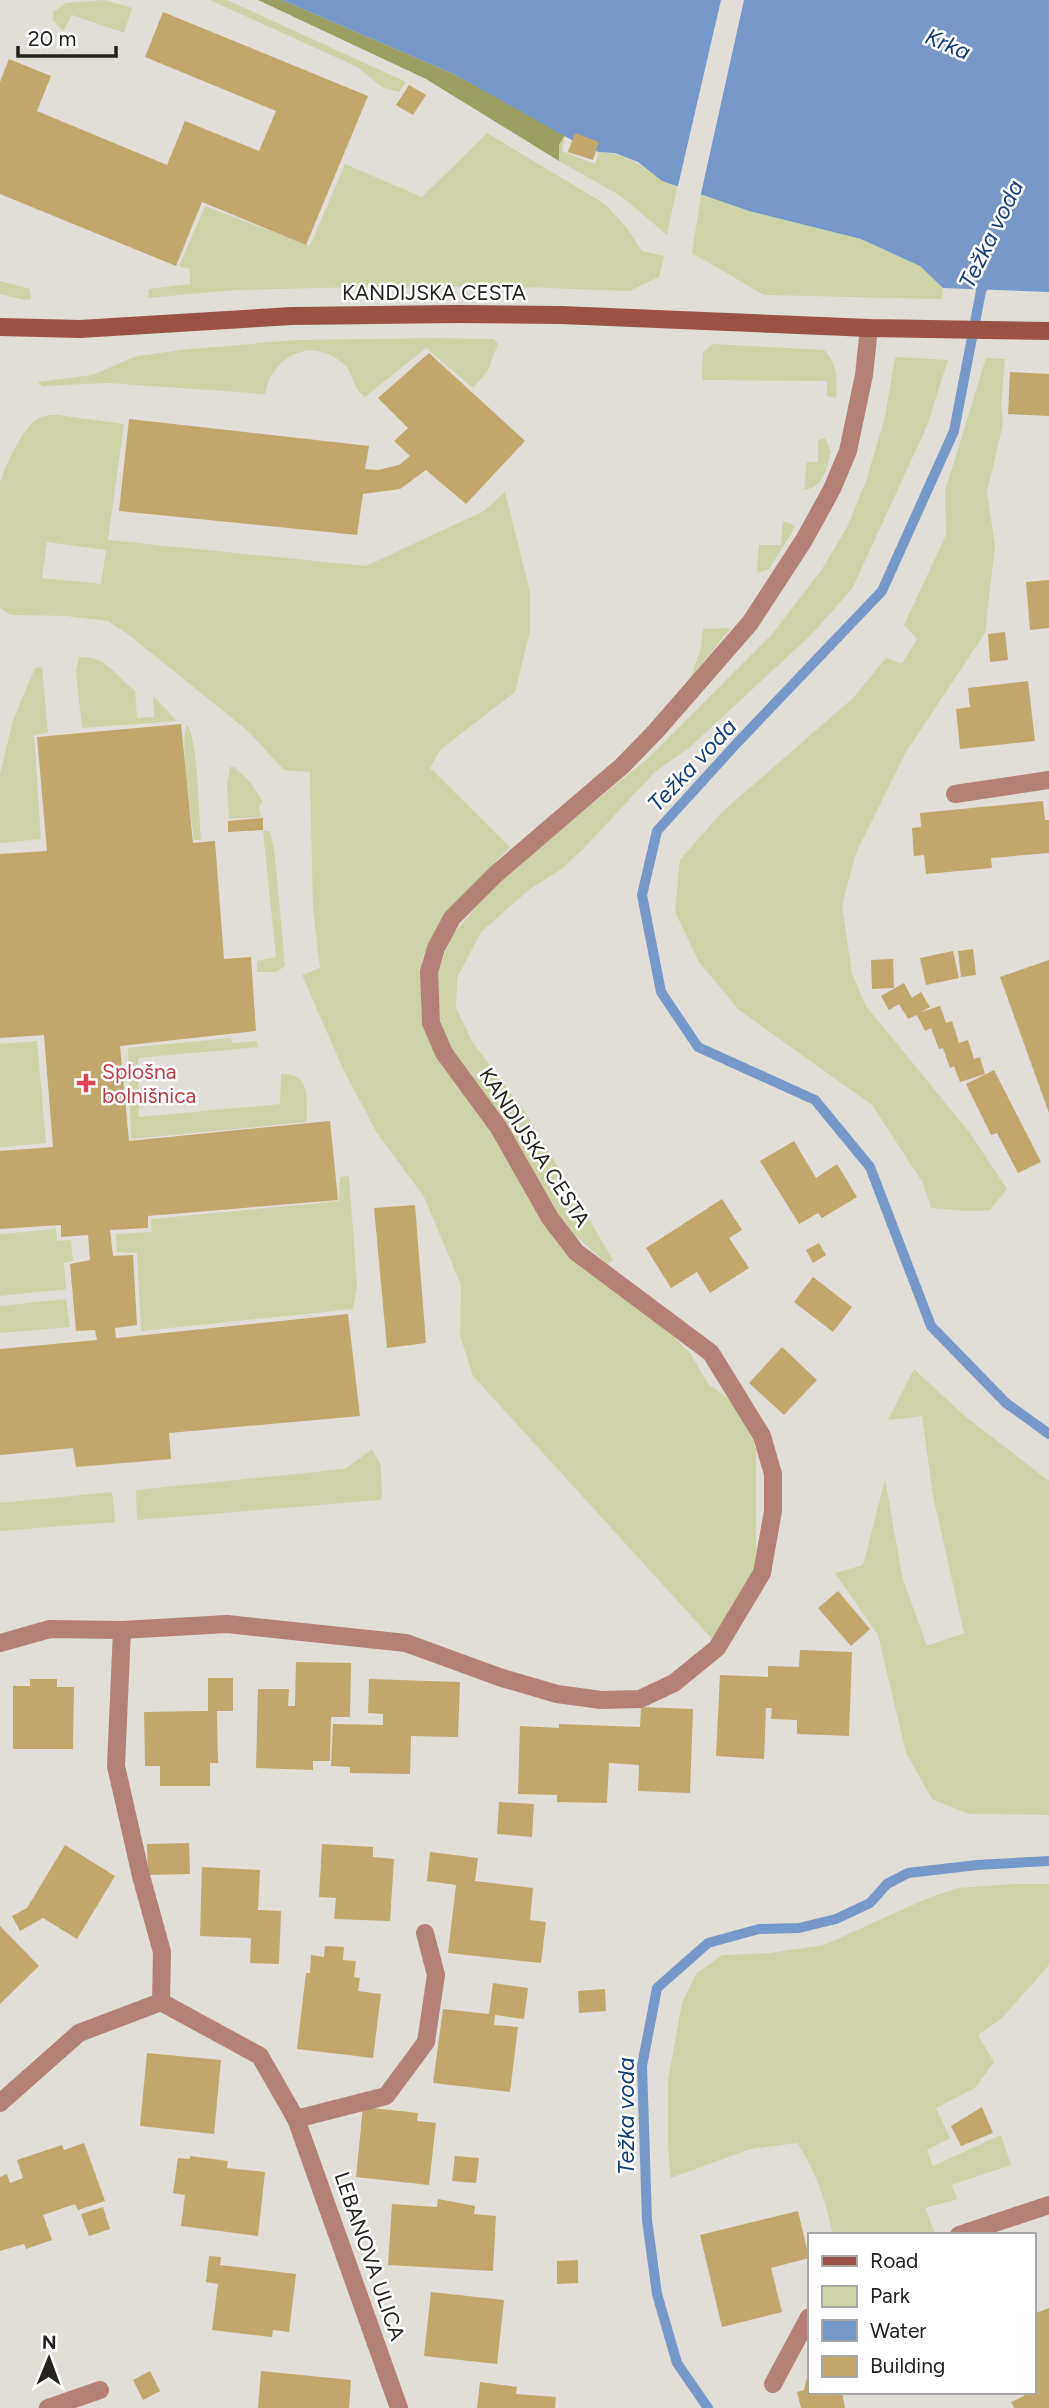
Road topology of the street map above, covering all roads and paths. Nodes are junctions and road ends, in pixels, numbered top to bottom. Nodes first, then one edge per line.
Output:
1 (0, 327) edge
2 (869, 328) junction
3 (1049, 331) edge
4 (1049, 780) edge
5 (955, 794) dead end
6 (122, 1630) junction
7 (0, 1643) edge
8 (425, 1933) dead end
9 (161, 2002) junction
10 (0, 2103) edge
11 (296, 2119) junction
12 (1049, 2205) edge
13 (965, 2233) edge
14 (808, 2319) edge
15 (773, 2384) dead end
16 (100, 2389) dead end
17 (48, 2408) edge
18 (399, 2408) edge

1 - 2 main road, KANDIJSKA CESTA
2 - 3 main road, KANDIJSKA CESTA
2 - 6 street, KANDIJSKA CESTA
4 - 5 street
6 - 7 street, KANDIJSKA CESTA
6 - 9 street
8 - 11 street
9 - 10 street
9 - 11 street, LEBANOVA ULICA
11 - 18 street, LEBANOVA ULICA
12 - 13 street
14 - 15 street
16 - 17 street

